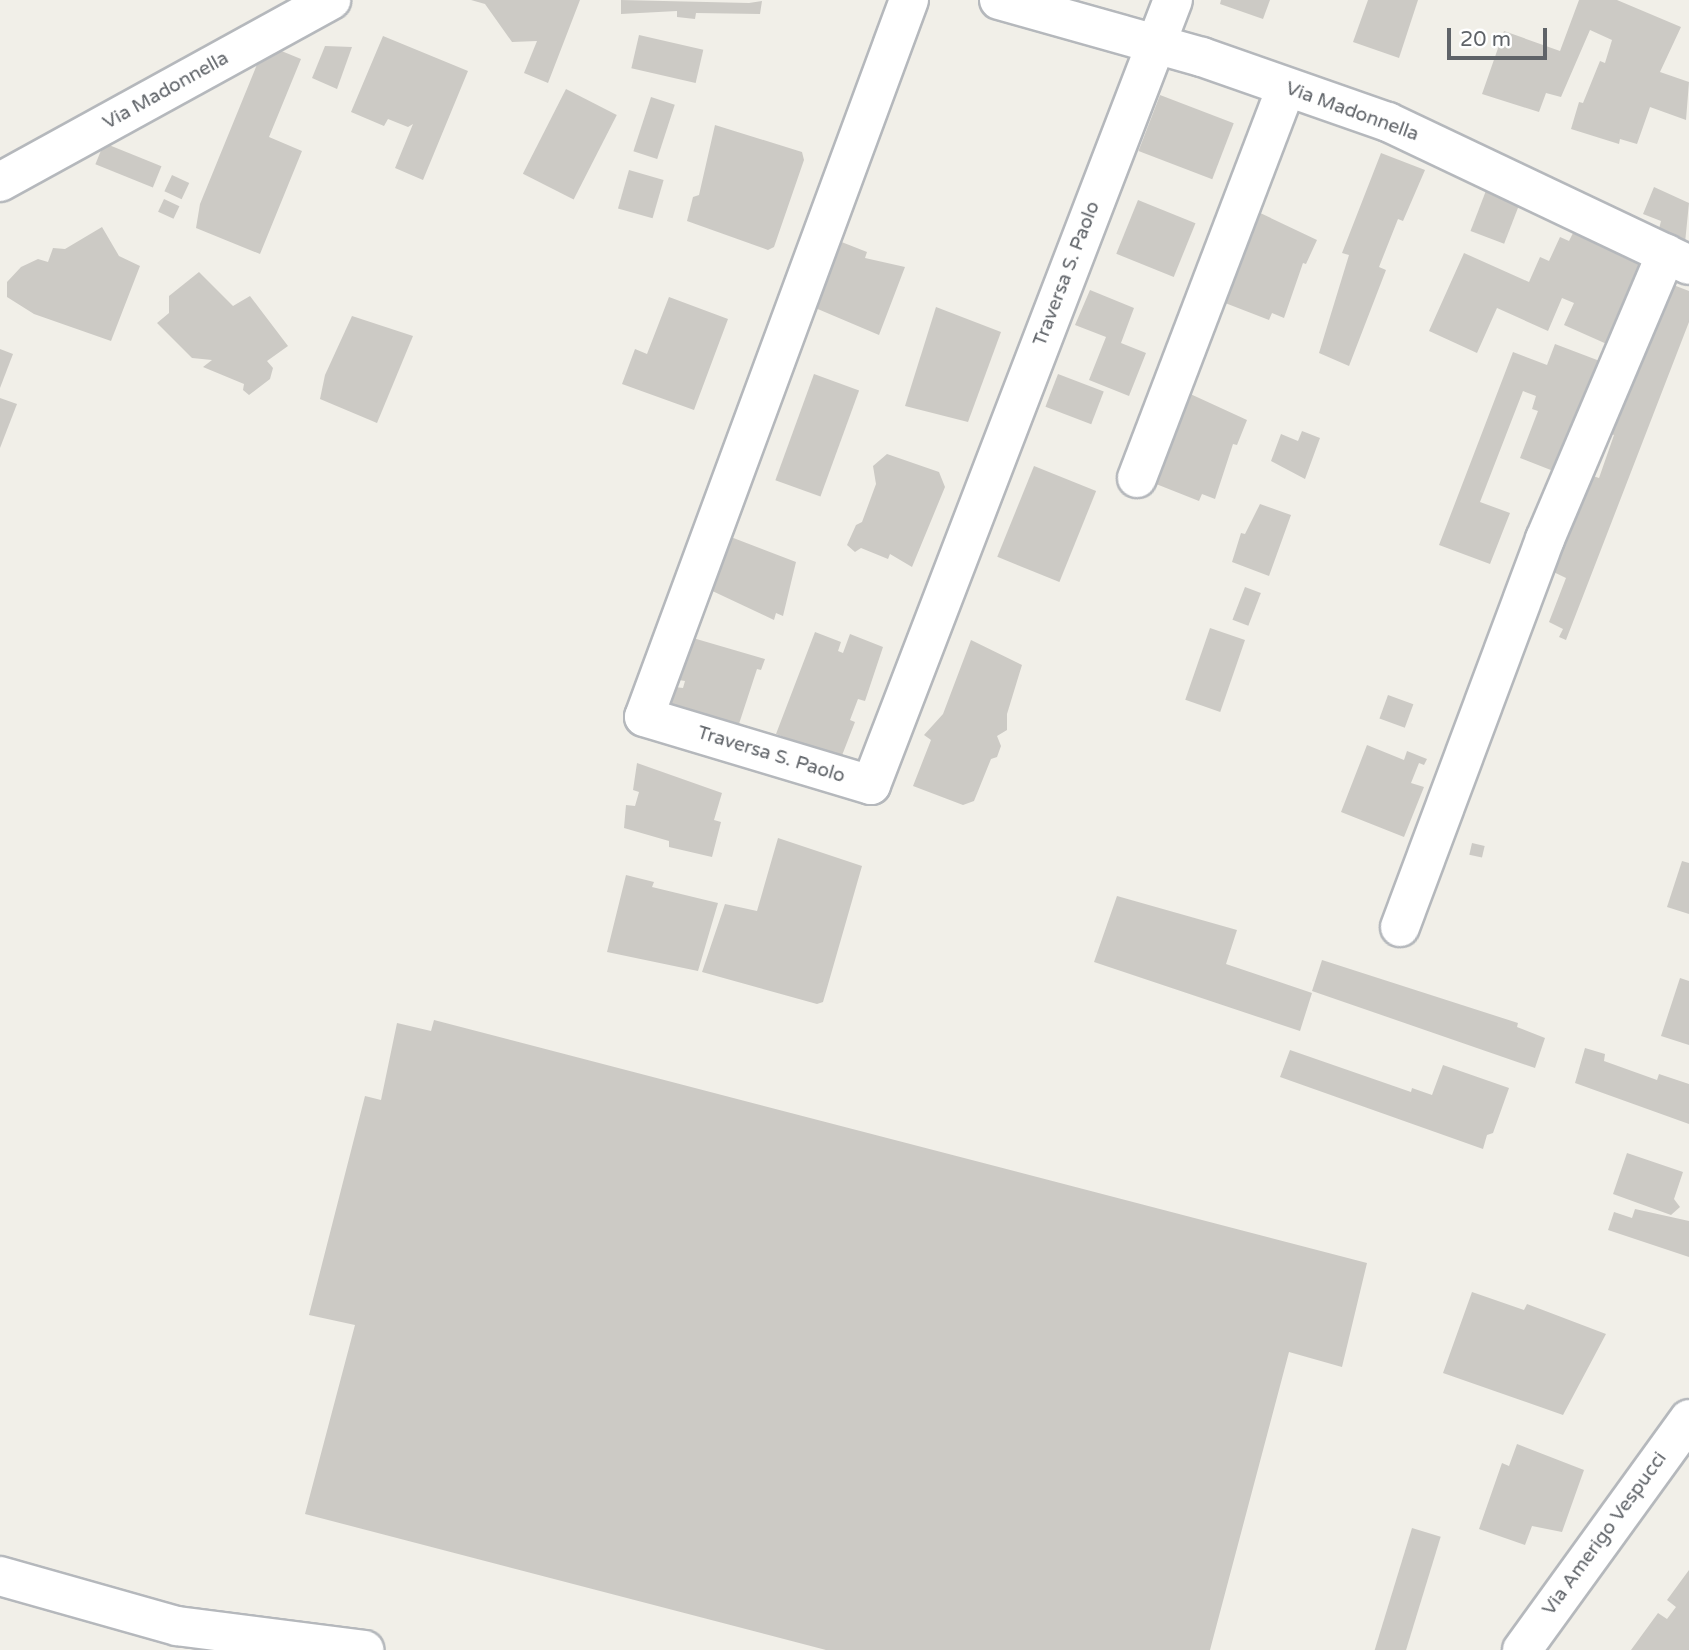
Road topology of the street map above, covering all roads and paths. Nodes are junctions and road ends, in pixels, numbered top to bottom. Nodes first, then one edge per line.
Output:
1 (331, 0) edge
2 (909, 0) edge
3 (999, 0) edge
4 (1173, 0) edge
5 (1156, 44) junction
6 (1286, 88) junction
7 (0, 182) edge
8 (1678, 259) edge
9 (1137, 478) dead end
10 (1400, 927) dead end
11 (1689, 1419) edge
12 (0, 1576) edge
13 (173, 1638) edge
14 (364, 1650) edge
15 (1522, 1650) edge

1 - 7 street, Via Madonnella
2 - 5 street, Traversa S. Paolo
3 - 5 street, Via Madonnella
4 - 5 street
5 - 6 street, Via Madonnella
6 - 8 street, Via Madonnella
6 - 9 street
8 - 10 street
11 - 15 street, Via Amerigo Vespucci
12 - 13 street
13 - 14 street

